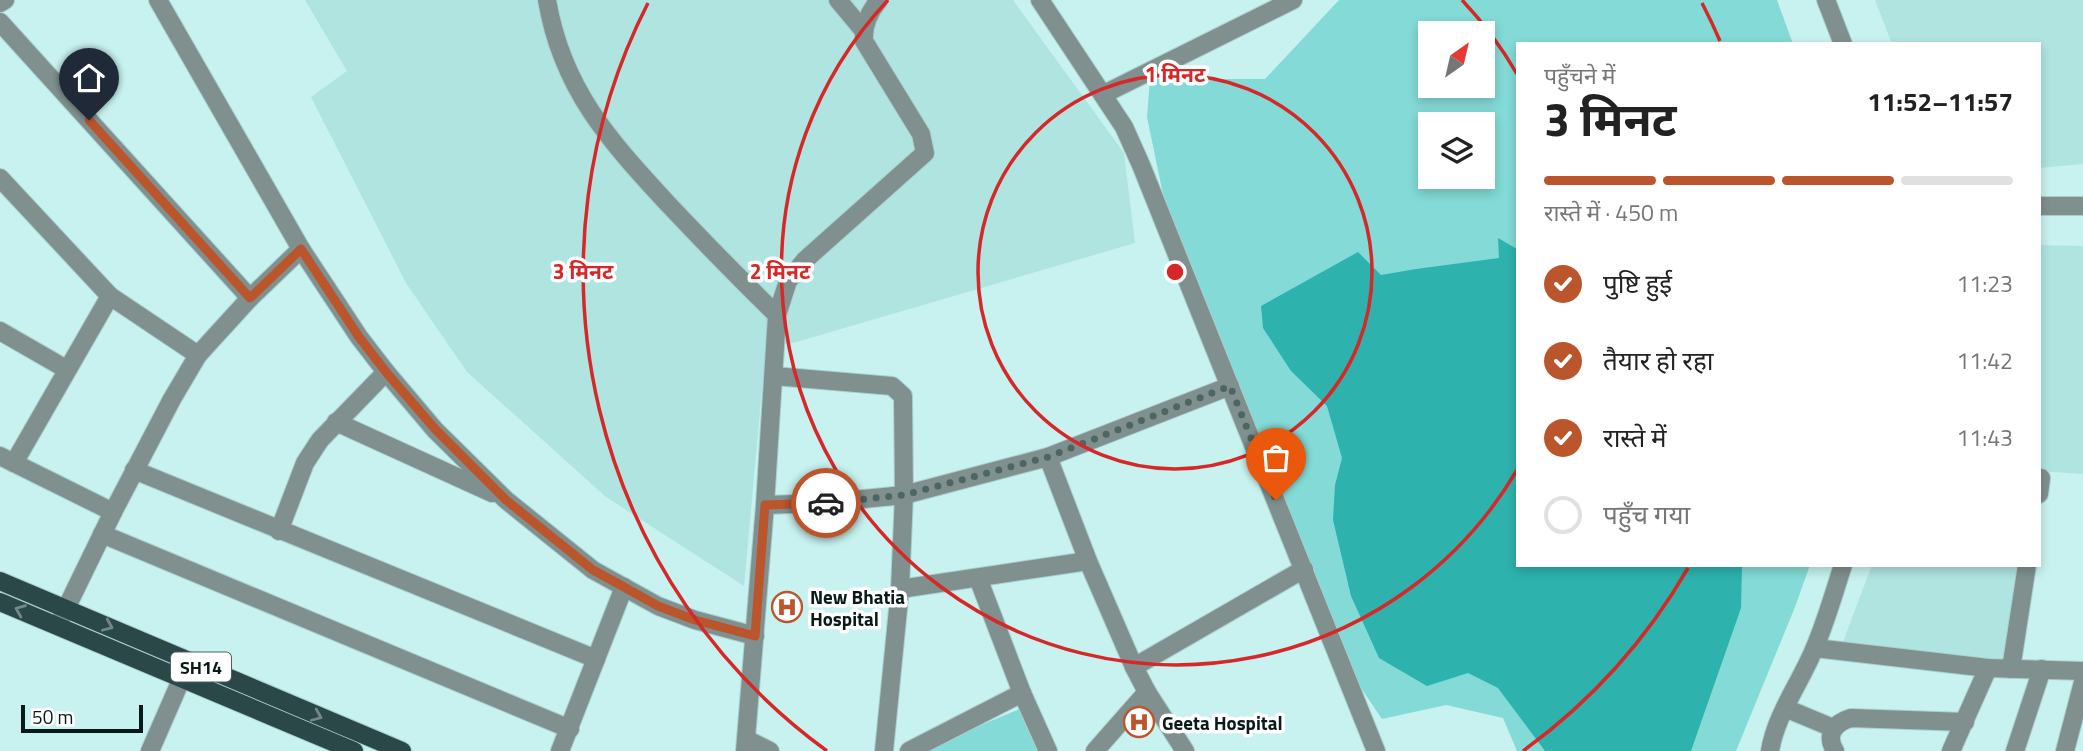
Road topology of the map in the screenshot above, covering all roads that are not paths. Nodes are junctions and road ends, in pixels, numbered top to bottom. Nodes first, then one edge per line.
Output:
1 (158, 0) edge
2 (547, 0) edge
3 (838, 0) edge
4 (878, 0) edge
5 (1040, 0) edge
6 (1293, 0) edge
7 (1826, 0) edge
8 (0, 22) edge
9 (863, 30) junction
10 (1842, 42) edge
11 (1104, 94) junction
12 (0, 178) edge
13 (2041, 206) edge
14 (2083, 206) edge
15 (301, 249) junction
16 (110, 296) junction
17 (250, 298) junction
18 (778, 315) junction
19 (0, 331) edge
20 (198, 355) junction
21 (66, 369) junction
22 (386, 372) junction
23 (774, 376) junction
24 (1230, 386) junction
25 (336, 422) junction
26 (1048, 457) junction
27 (7, 459) edge
28 (135, 471) junction
29 (904, 495) junction
30 (506, 500) junction
31 (765, 505) junction
32 (113, 512) junction
33 (279, 531) junction
34 (102, 534) junction
35 (1088, 561) junction
36 (1842, 567) edge
37 (2027, 567) edge
38 (1304, 569) junction
39 (978, 578) junction
40 (0, 581) edge
41 (624, 587) junction
42 (900, 589) junction
43 (0, 602) edge
44 (66, 608) junction
45 (57, 626) junction
46 (755, 636) junction
47 (1815, 648) junction
48 (596, 659) junction
49 (190, 662) junction
50 (1134, 667) junction
51 (1989, 668) junction
52 (2011, 669) junction
53 (2042, 669) junction
54 (2083, 671) edge
55 (181, 680) junction
56 (2083, 682) edge
57 (251, 688) junction
58 (1147, 692) junction
59 (1022, 693) junction
60 (245, 706) junction
61 (1785, 709) junction
62 (1965, 722) junction
63 (1833, 728) junction
64 (570, 729) junction
65 (745, 745) edge
66 (1768, 747) edge
67 (150, 751) edge
68 (354, 751) edge
69 (402, 751) edge
70 (560, 751) edge
71 (770, 751) edge
72 (884, 751) edge
73 (909, 751) edge
74 (1048, 751) edge
75 (1095, 751) edge
76 (1185, 751) edge
77 (1376, 751) edge
78 (1835, 751) edge
79 (1951, 751) edge
80 (2015, 751) edge
81 (2065, 751) edge

1 - 15 street
2 - 18 street
3 - 9 street
4 - 9 street
5 - 11 street
6 - 11 street
7 - 10 street
8 - 17 street
9 - 18 street
11 - 24 street
12 - 16 street
13 - 14 street
15 - 17 street
15 - 22 street
16 - 20 street
16 - 21 street
17 - 20 street
18 - 23 street
19 - 21 street
20 - 28 street
21 - 27 street
22 - 25 street
22 - 30 street
23 - 29 street
23 - 31 street
24 - 26 street
24 - 38 street
25 - 30 street
25 - 33 street
26 - 29 street
26 - 35 street
27 - 32 street
28 - 32 street
28 - 33 street
29 - 31 street
29 - 42 street
30 - 41 street
31 - 46 street
32 - 34 street
33 - 48 street
34 - 44 street
34 - 64 street
35 - 39 street
35 - 50 street
36 - 47 street
37 - 52 street
38 - 50 street
38 - 77 street
39 - 42 street
39 - 59 street
40 - 44 main road, SH14
41 - 46 street
41 - 48 street
42 - 72 street
45 -> 43 main road, SH14
44 - 45 street
44 -> 49 main road, SH14
45 - 55 main road, SH14
46 - 65 street
47 - 51 street
47 - 61 street
48 - 64 street
49 - 55 street
49 - 57 main road, SH14
50 - 58 street
51 - 52 street
51 - 62 street
52 - 53 street
53 - 54 street
53 - 80 street
55 - 60 main road, SH14
55 - 67 street
56 - 81 street
57 - 60 main road
57 -> 69 main road, SH14
58 - 75 street
58 - 76 street
59 - 73 street
59 - 74 street
60 - 68 main road, SH14
61 - 63 street
61 - 66 street
62 - 63 street
62 - 79 street
63 - 78 street
64 - 70 street
65 - 71 street

